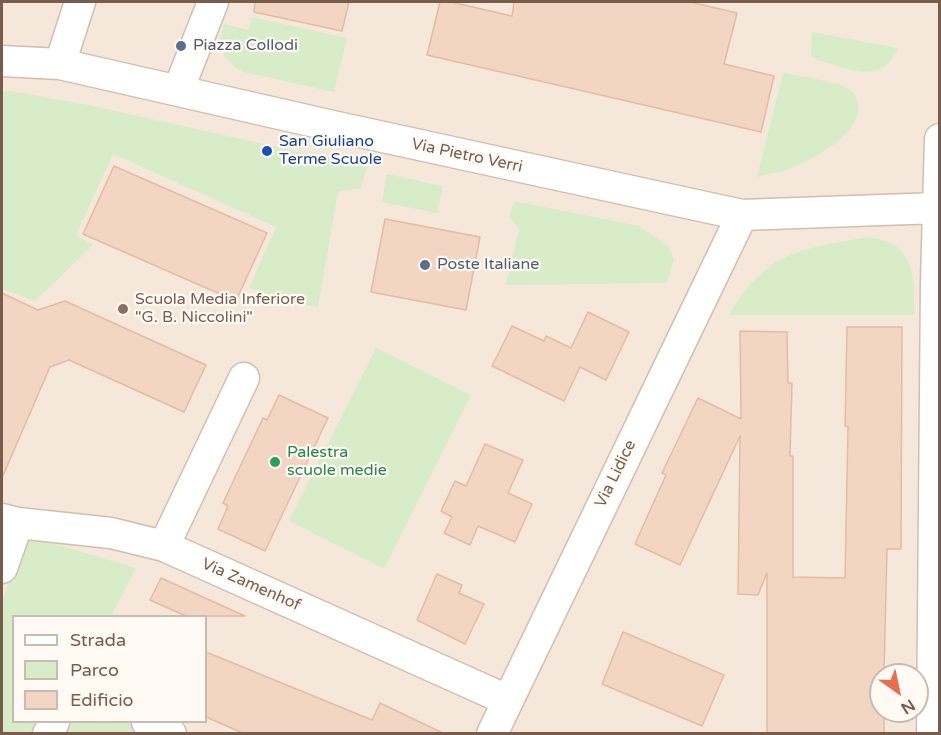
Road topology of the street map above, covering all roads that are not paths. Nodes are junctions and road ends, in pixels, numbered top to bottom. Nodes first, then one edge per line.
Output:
1 (80, 2) edge
2 (213, 2) edge
3 (2, 61) edge
4 (60, 64) junction
5 (178, 90) junction
6 (939, 139) edge
7 (937, 208) junction
8 (742, 215) junction
9 (244, 378) dead end
10 (10, 521) edge
11 (164, 546) junction
12 (2, 568) edge
13 (507, 700) junction
14 (149, 723) edge
15 (171, 734) edge
16 (492, 734) edge
17 (932, 734) edge

1 - 4 street
2 - 5 street
3 - 4 street, Via Pietro Verri
4 - 5 street, Via Pietro Verri
5 - 8 street, Via Pietro Verri
6 - 7 street
7 - 8 street, Via Pietro Verri
7 - 17 street
8 - 13 street, Via Lidice
9 - 11 street
10 - 11 street, Via Zamenhof
10 - 12 street
11 - 13 street, Via Zamenhof
13 - 16 street, Via Lidice
14 - 15 street

